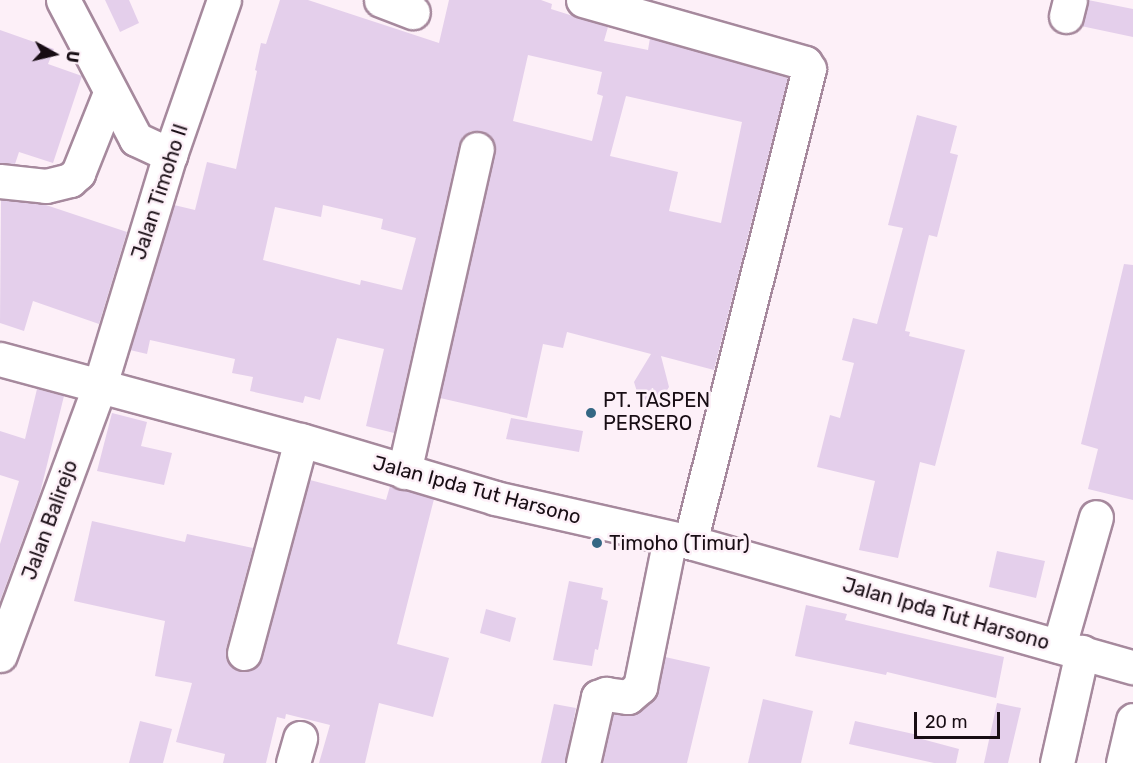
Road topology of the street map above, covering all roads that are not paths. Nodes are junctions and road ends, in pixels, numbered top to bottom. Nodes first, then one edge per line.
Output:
1 (63, 0) edge
2 (224, 0) edge
3 (381, 0) edge
4 (583, 0) edge
5 (413, 12) dead end
6 (110, 93) junction
7 (477, 149) dead end
8 (170, 155) junction
9 (0, 181) edge
10 (0, 359) edge
11 (100, 385) junction
12 (301, 440) junction
13 (404, 472) junction
14 (1096, 517) dead end
15 (680, 540) junction
16 (1071, 649) junction
17 (244, 653) dead end
18 (0, 655) edge
19 (1133, 667) edge
20 (1133, 720) edge
21 (583, 763) edge
22 (1057, 763) edge
23 (1123, 763) edge

1 - 6 street
2 - 8 street, Jalan Timoho II
3 - 5 street
4 - 15 street
6 - 8 street
6 - 9 street
7 - 13 street
8 - 11 street, Jalan Timoho II
10 - 11 street, Jalan Ipda Tut Harsono
11 - 12 street, Jalan Ipda Tut Harsono
11 - 18 street, Jalan Balirejo
12 - 13 street, Jalan Ipda Tut Harsono
12 - 17 street
13 - 15 street, Jalan Ipda Tut Harsono
14 - 16 street
15 - 16 street, Jalan Ipda Tut Harsono
15 - 21 street
16 - 19 street, Jalan Ipda Tut Harsono
16 - 22 street
20 - 23 street

